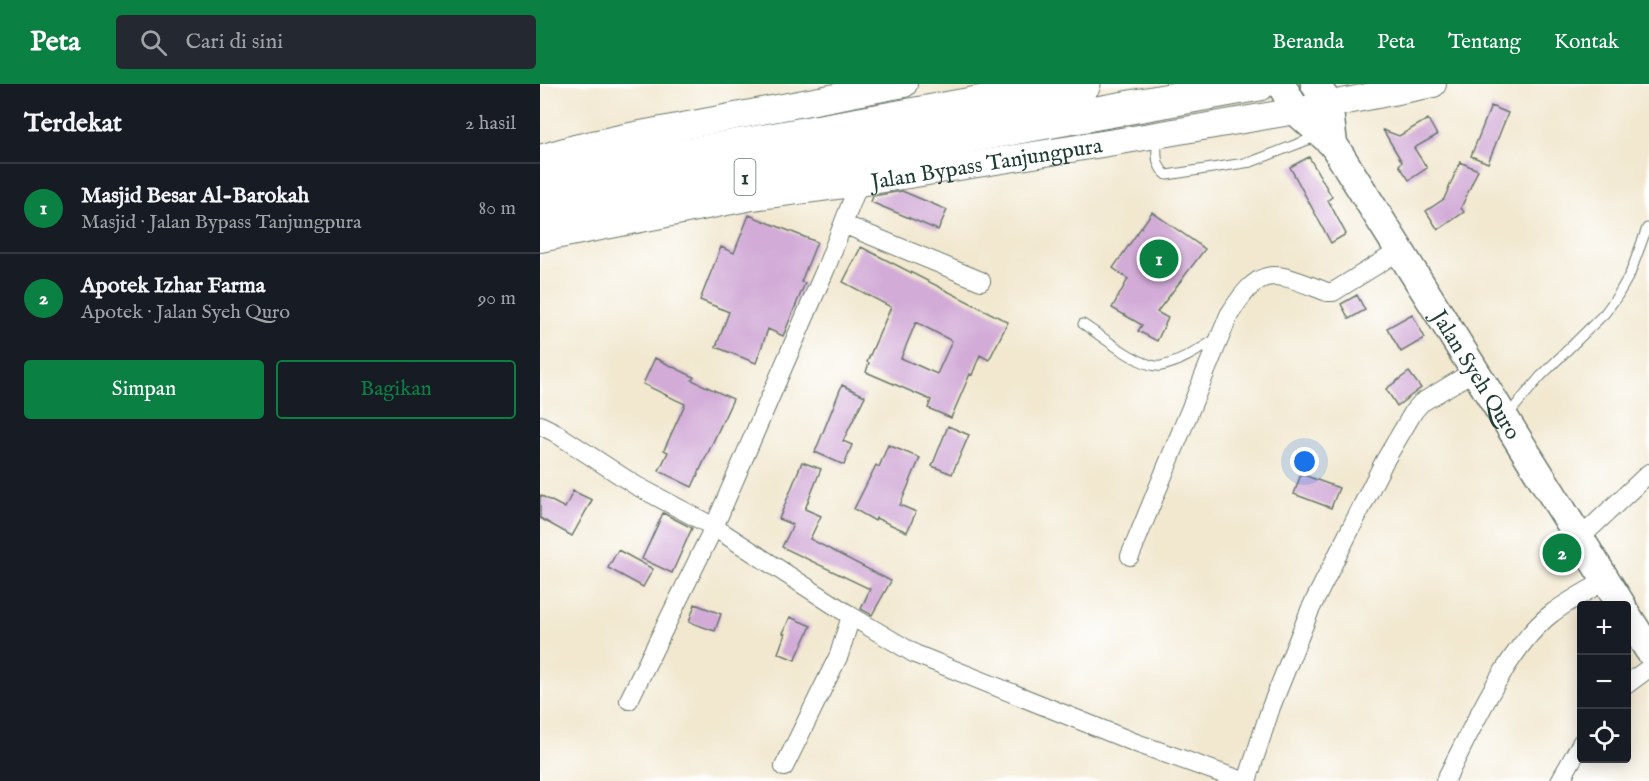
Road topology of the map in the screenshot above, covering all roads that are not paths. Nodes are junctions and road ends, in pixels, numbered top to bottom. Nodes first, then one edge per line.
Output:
1 (1083, 84) edge
2 (1259, 84) edge
3 (1281, 84) edge
4 (1433, 84) edge
5 (895, 85) edge
6 (1322, 94) edge
7 (1296, 111) junction
8 (1156, 135) junction
9 (1328, 139) junction
10 (540, 158) edge
11 (540, 181) edge
12 (859, 183) junction
13 (540, 213) edge
14 (843, 224) junction
15 (1647, 228) dead end
16 (540, 239) edge
17 (1399, 251) junction
18 (981, 281) dead end
19 (1083, 324) dead end
20 (1221, 336) junction
21 (1474, 371) junction
22 (1505, 418) junction
23 (540, 425) edge
24 (1649, 473) edge
25 (714, 527) junction
26 (1580, 538) junction
27 (1130, 556) dead end
28 (1606, 579) junction
29 (1619, 601) edge
30 (851, 616) junction
31 (1631, 622) edge
32 (1649, 650) edge
33 (1649, 668) edge
34 (1631, 681) edge
35 (629, 700) dead end
36 (1577, 749) edge
37 (784, 767) dead end
38 (1245, 781) edge
39 (1445, 781) edge
40 (1560, 781) edge

1 - 11 highway, 1
2 - 13 highway, Jalan Bypass Tanjungpura / 1
3 - 7 main road, Jalan Syeh Quro
4 - 6 street, Jalan Bypass Tanjungpura
5 - 10 street
6 - 7 street, Jalan Bypass Tanjungpura
6 - 9 main road, Jalan Syeh Quro
7 - 8 street, Jalan Bypass Tanjungpura
7 - 9 main road, Jalan Syeh Quro
8 - 9 lane
8 - 12 street, Jalan Bypass Tanjungpura
9 - 17 main road, Jalan Syeh Quro
12 - 14 street
12 - 16 street, Jalan Bypass Tanjungpura
14 - 18 street
14 - 25 street
15 - 22 lane
17 - 20 street
17 - 21 main road, Jalan Syeh Quro
19 - 20 lane
20 - 27 street
21 - 22 main road, Jalan Syeh Quro
21 - 38 street
22 - 26 main road, Jalan Syeh Quro
23 - 25 street
24 - 26 street
25 - 30 street
25 - 35 street
26 - 28 main road, Jalan Syeh Quro
28 - 29 main road, Jalan Syeh Quro
28 - 39 street
30 - 37 street
30 - 38 street
31 - 32 main road
33 - 34 street
36 - 40 street

